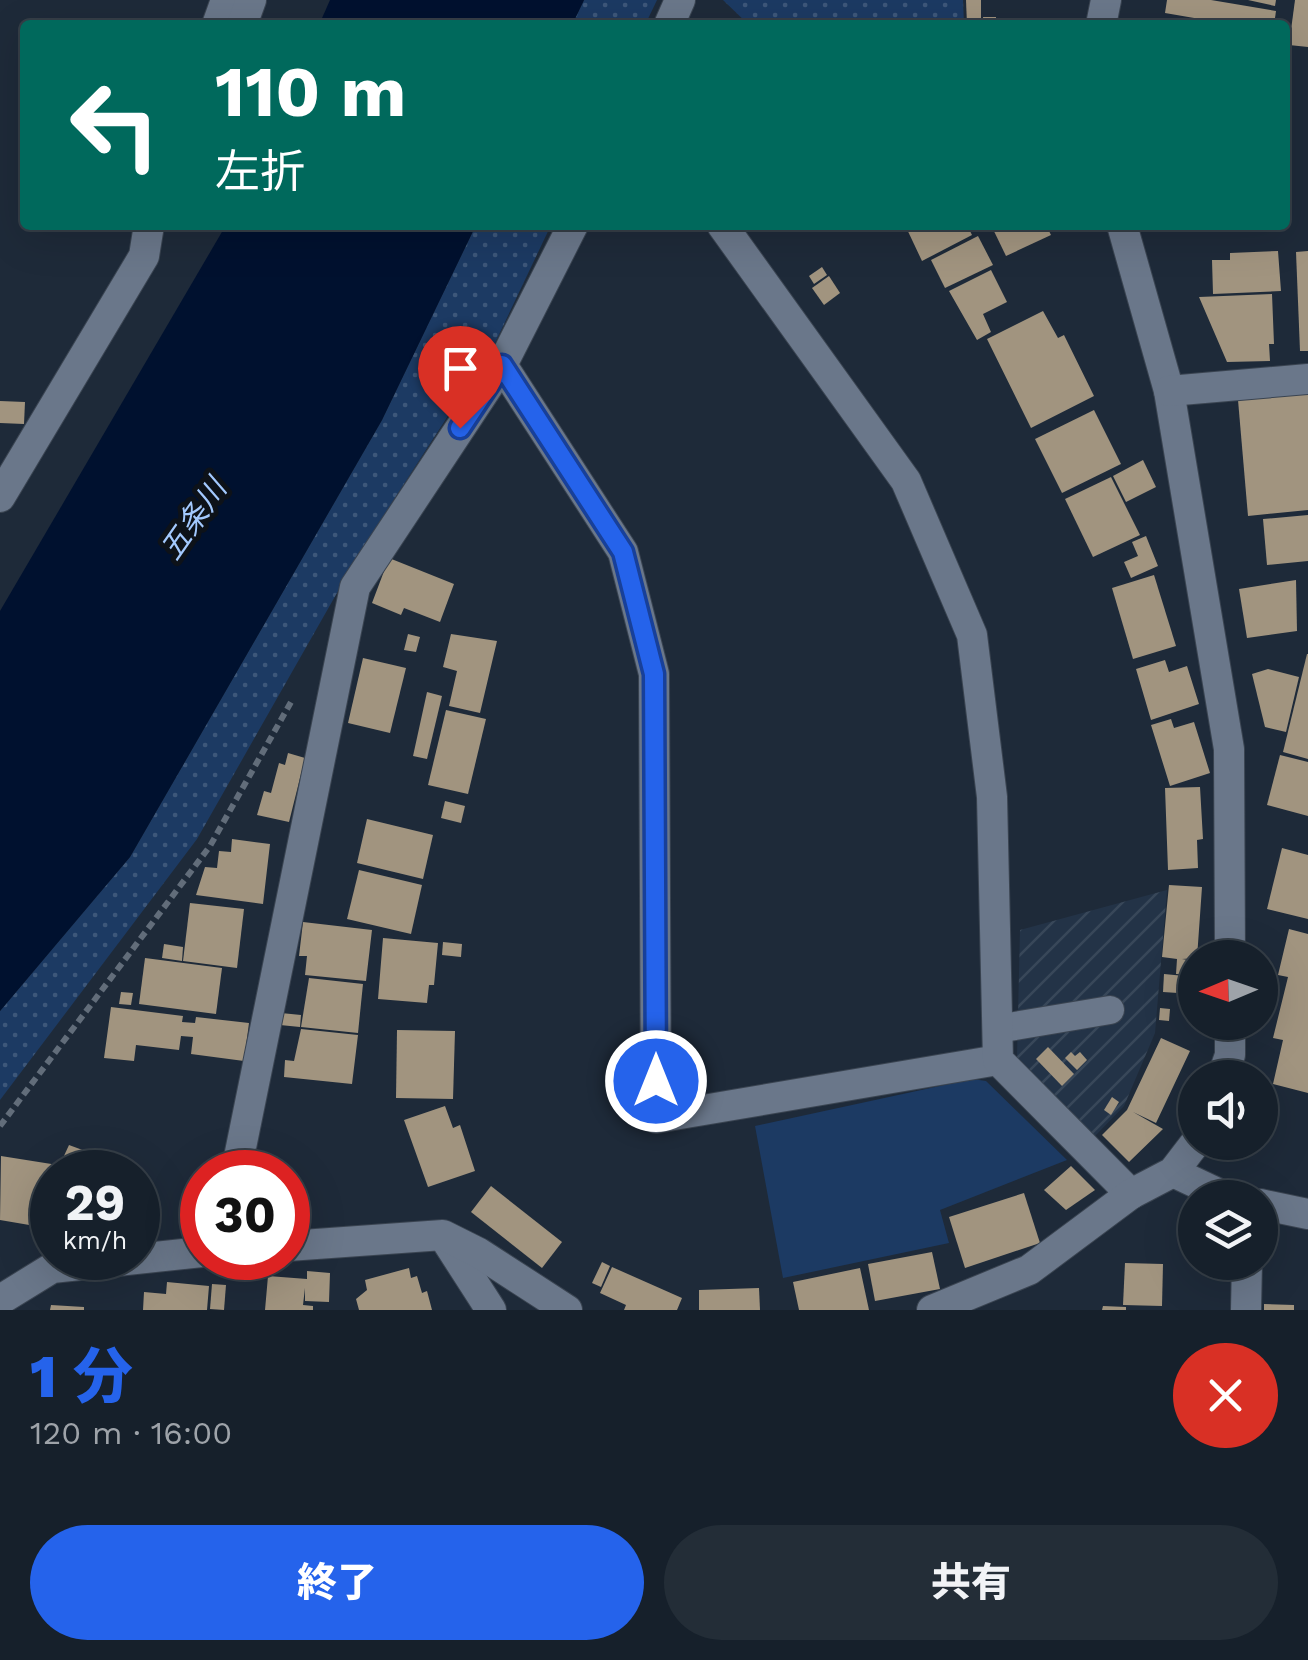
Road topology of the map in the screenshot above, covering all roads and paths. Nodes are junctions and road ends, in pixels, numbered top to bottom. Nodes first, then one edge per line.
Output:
1 (570, 230) edge
2 (726, 230) edge
3 (1123, 230) edge
4 (146, 239) edge
5 (502, 365) junction
6 (1308, 378) edge
7 (1169, 391) junction
8 (0, 497) edge
9 (297, 691) dead end
10 (1230, 940) edge
11 (1110, 1010) dead end
12 (997, 1029) junction
13 (998, 1060) junction
14 (0, 1126) edge
15 (241, 1150) edge
16 (1183, 1160) edge
17 (1174, 1172) junction
18 (1191, 1180) edge
19 (1131, 1194) junction
20 (1278, 1208) edge
21 (1308, 1214) edge
22 (442, 1235) junction
23 (310, 1244) edge
24 (180, 1254) edge
25 (1247, 1280) edge
26 (0, 1300) edge
27 (491, 1310) edge
28 (567, 1310) edge
29 (932, 1310) edge
30 (1246, 1310) edge

1 - 5 street
2 - 12 street
3 - 7 street
4 - 8 street
5 - 13 street
5 - 15 street
6 - 7 street
7 - 10 street
9 - 14 path
11 - 12 lane
12 - 13 street
13 - 19 street
16 - 17 street
17 - 18 street
17 - 19 street
19 - 29 street
20 - 21 street
22 - 23 street
22 - 27 street
22 - 28 street
24 - 26 street
25 - 30 street

